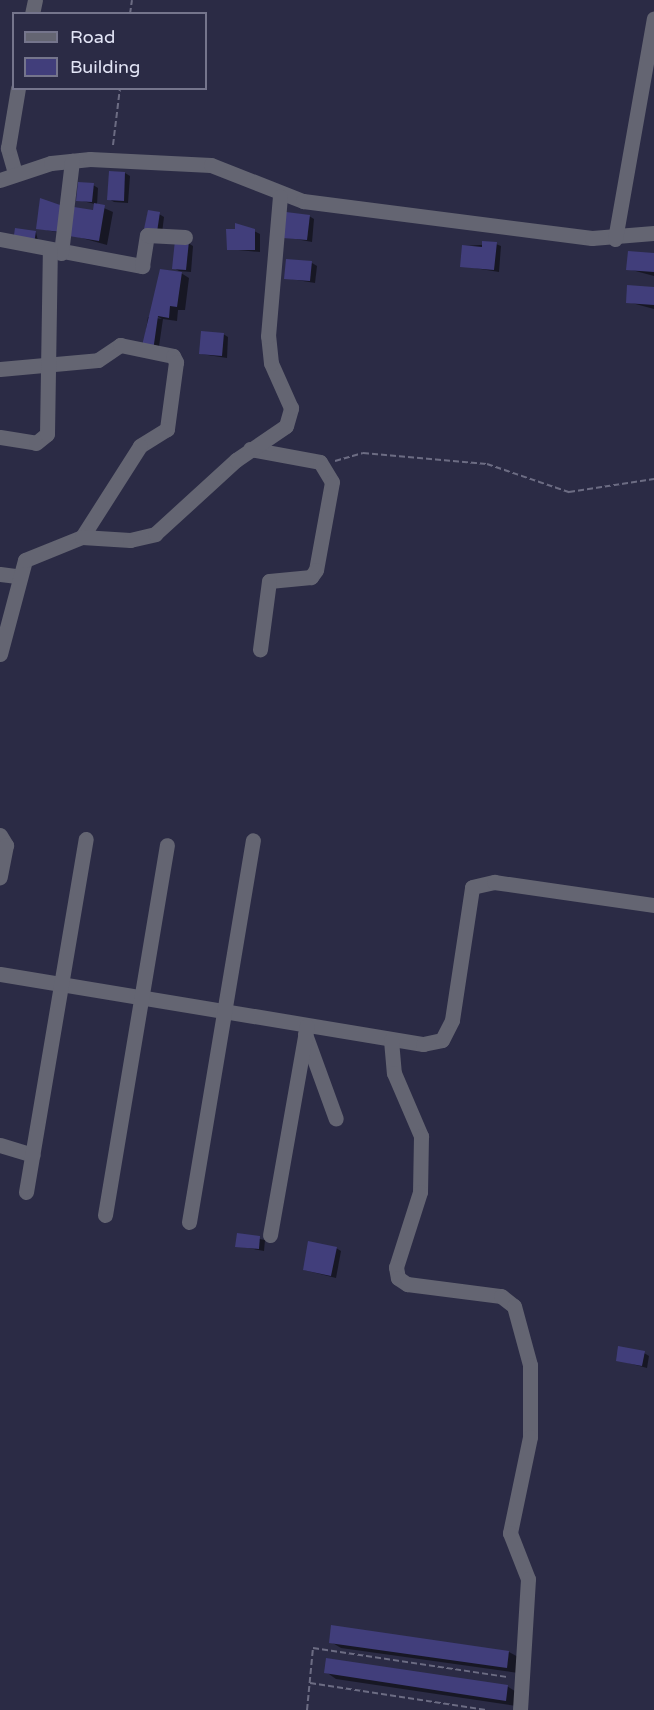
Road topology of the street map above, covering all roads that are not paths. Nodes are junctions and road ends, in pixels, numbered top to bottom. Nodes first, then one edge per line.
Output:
1 (654, 18) edge
2 (18, 90) edge
3 (4, 148) edge
4 (72, 161) junction
5 (15, 174) junction
6 (0, 180) edge
7 (280, 197) junction
8 (654, 233) edge
9 (185, 237) dead end
10 (0, 239) edge
11 (615, 239) junction
12 (56, 251) junction
13 (47, 367) junction
14 (0, 369) edge
15 (0, 437) edge
16 (250, 449) junction
17 (82, 537) junction
18 (0, 574) edge
19 (17, 576) junction
20 (260, 649) dead end
21 (0, 654) edge
22 (0, 836) edge
23 (86, 839) dead end
24 (253, 840) dead end
25 (167, 844) dead end
26 (0, 877) edge
27 (654, 905) edge
28 (0, 974) edge
29 (61, 985) junction
30 (141, 998) junction
31 (225, 1012) junction
32 (306, 1030) junction
33 (391, 1040) junction
34 (336, 1119) dead end
35 (0, 1146) edge
36 (32, 1155) junction
37 (26, 1192) dead end
38 (105, 1215) dead end
39 (189, 1222) dead end
40 (270, 1235) dead end
41 (520, 1710) edge

1 - 11 street
2 - 3 street
3 - 5 street
4 - 5 street
4 - 7 street
4 - 12 street
5 - 6 street
7 - 11 street
7 - 16 street
8 - 11 street
9 - 12 street
10 - 12 street
12 - 13 street
13 - 14 street
13 - 15 street
13 - 17 street
16 - 17 street
16 - 20 street
17 - 19 street
18 - 19 street
19 - 21 street
22 - 26 street
23 - 29 street
24 - 31 street
25 - 30 street
27 - 33 street
28 - 29 street
29 - 30 street
29 - 36 street
30 - 31 street
30 - 38 street
31 - 32 street
31 - 39 street
32 - 33 street
32 - 34 street
32 - 40 street
33 - 41 street
35 - 36 street
36 - 37 street

